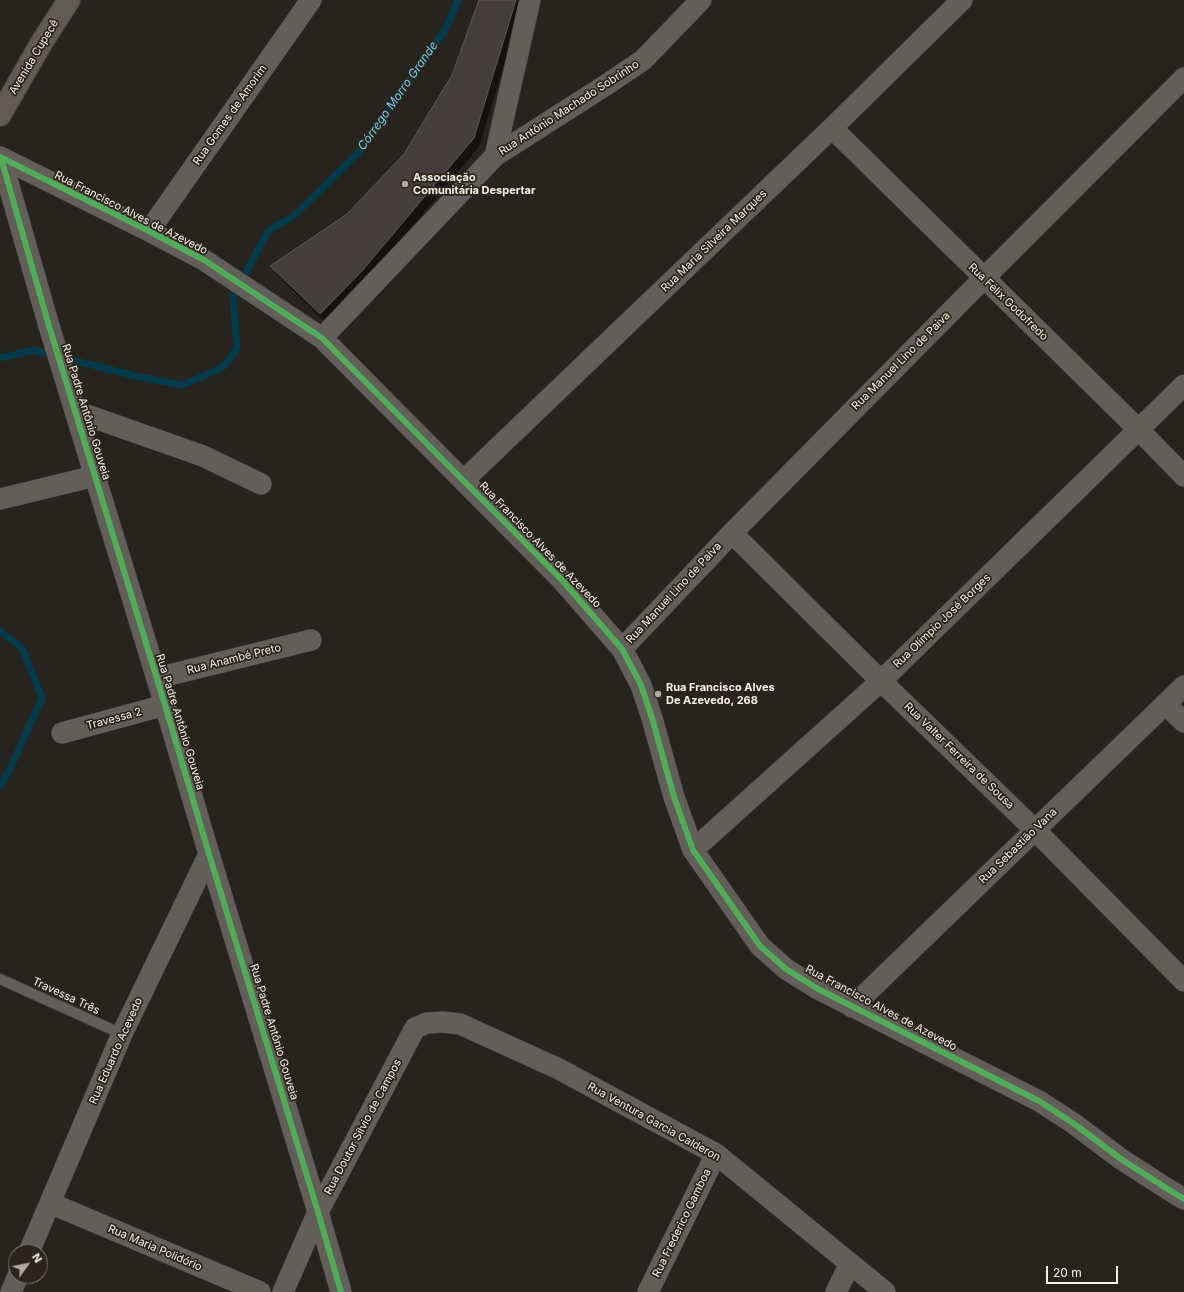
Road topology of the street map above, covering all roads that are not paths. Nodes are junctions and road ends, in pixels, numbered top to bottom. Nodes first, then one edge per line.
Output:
1 (69, 0) edge
2 (311, 0) edge
3 (530, 0) edge
4 (701, 0) edge
5 (962, 0) edge
6 (1184, 78) edge
7 (0, 115) edge
8 (832, 128) junction
9 (495, 156) junction
10 (0, 158) edge
11 (149, 231) junction
12 (984, 278) junction
13 (322, 338) junction
14 (1184, 385) edge
15 (75, 411) junction
16 (1138, 429) junction
17 (95, 476) junction
18 (1184, 476) edge
19 (464, 480) junction
20 (261, 484) dead end
21 (0, 499) edge
22 (732, 532) junction
23 (311, 640) dead end
24 (622, 649) junction
25 (157, 678) junction
26 (881, 681) junction
27 (1184, 686) edge
28 (1165, 704) junction
29 (165, 705) junction
30 (1184, 722) edge
31 (62, 732) dead end
32 (1034, 829) junction
33 (693, 850) junction
34 (209, 854) junction
35 (0, 979) edge
36 (1184, 981) edge
37 (852, 1007) junction
38 (415, 1028) joint
39 (122, 1034) junction
40 (716, 1154) junction
41 (1184, 1199) edge
42 (50, 1203) junction
43 (318, 1212) junction
44 (32, 1244) edge
45 (850, 1264) junction
46 (260, 1292) edge
47 (283, 1292) edge
48 (341, 1292) edge
49 (648, 1292) edge
50 (836, 1292) edge
51 (885, 1292) edge

1 - 7 main road, Avenida Cupecê
2 - 11 street, Rua Gomes de Amorim
3 - 9 street
4 - 9 street, Rua Antônio Machado Sobrinho
5 - 8 street, Rua Maria Silveira Marques
6 - 12 street, Rua Manuel Lino de Paiva
8 - 12 street, Rua Félix Godofredo
8 - 19 street, Rua Maria Silveira Marques
9 - 13 street, Rua Antônio Machado Sobrinho
10 - 11 street, Rua Francisco Alves de Azevedo
10 - 15 street, Rua Padre Antônio Gouveia
11 - 13 street, Rua Francisco Alves de Azevedo
12 - 16 street, Rua Félix Godofredo
12 - 22 street, Rua Manuel Lino de Paiva
13 - 19 street, Rua Francisco Alves de Azevedo
14 - 16 street, Rua Olímpio José Borges
15 - 17 street, Rua Padre Antônio Gouveia
15 - 20 street
16 - 18 street, Rua Félix Godofredo
16 - 26 street, Rua Olímpio José Borges
17 - 21 street
17 - 25 street, Rua Padre Antônio Gouveia
19 - 24 street, Rua Francisco Alves de Azevedo
22 - 24 street, Rua Manuel Lino de Paiva
22 - 26 street, Rua Valter Ferreira de Sousa
23 - 25 street, Rua Anambé Preto
24 - 33 street, Rua Francisco Alves de Azevedo
25 - 29 street, Rua Padre Antônio Gouveia
26 - 32 street, Rua Valter Ferreira de Sousa
26 - 33 street, Rua Olímpio José Borges
27 - 28 street, Rua Sebastião Vana
28 - 30 street
28 - 32 street, Rua Sebastião Vana
29 - 31 street, Travessa 2
29 - 34 street, Rua Padre Antônio Gouveia
32 - 36 street, Rua Valter Ferreira de Sousa
32 - 37 street, Rua Sebastião Vana
33 - 37 street, Rua Francisco Alves de Azevedo
34 - 39 street, Rua Eduardo Acevedo
34 - 43 street, Rua Padre Antônio Gouveia
35 - 39 lane, Travessa Três
37 - 41 street, Rua Francisco Alves de Azevedo
38 - 40 street, Rua Ventura Garcia Calderon
38 - 43 street, Rua Doutor Sílvio de Campos
39 - 42 street, Rua Eduardo Acevedo
40 - 45 street, Rua Ventura Garcia Calderon
40 - 49 street, Rua Frederico Gamboa
42 - 44 street, Rua Eduardo Acevedo
42 - 46 street, Rua Maria Polidório
43 - 47 street, Rua Doutor Sílvio de Campos
43 - 48 street, Rua Padre Antônio Gouveia
45 - 50 street
45 - 51 street, Rua Ventura Garcia Calderon

